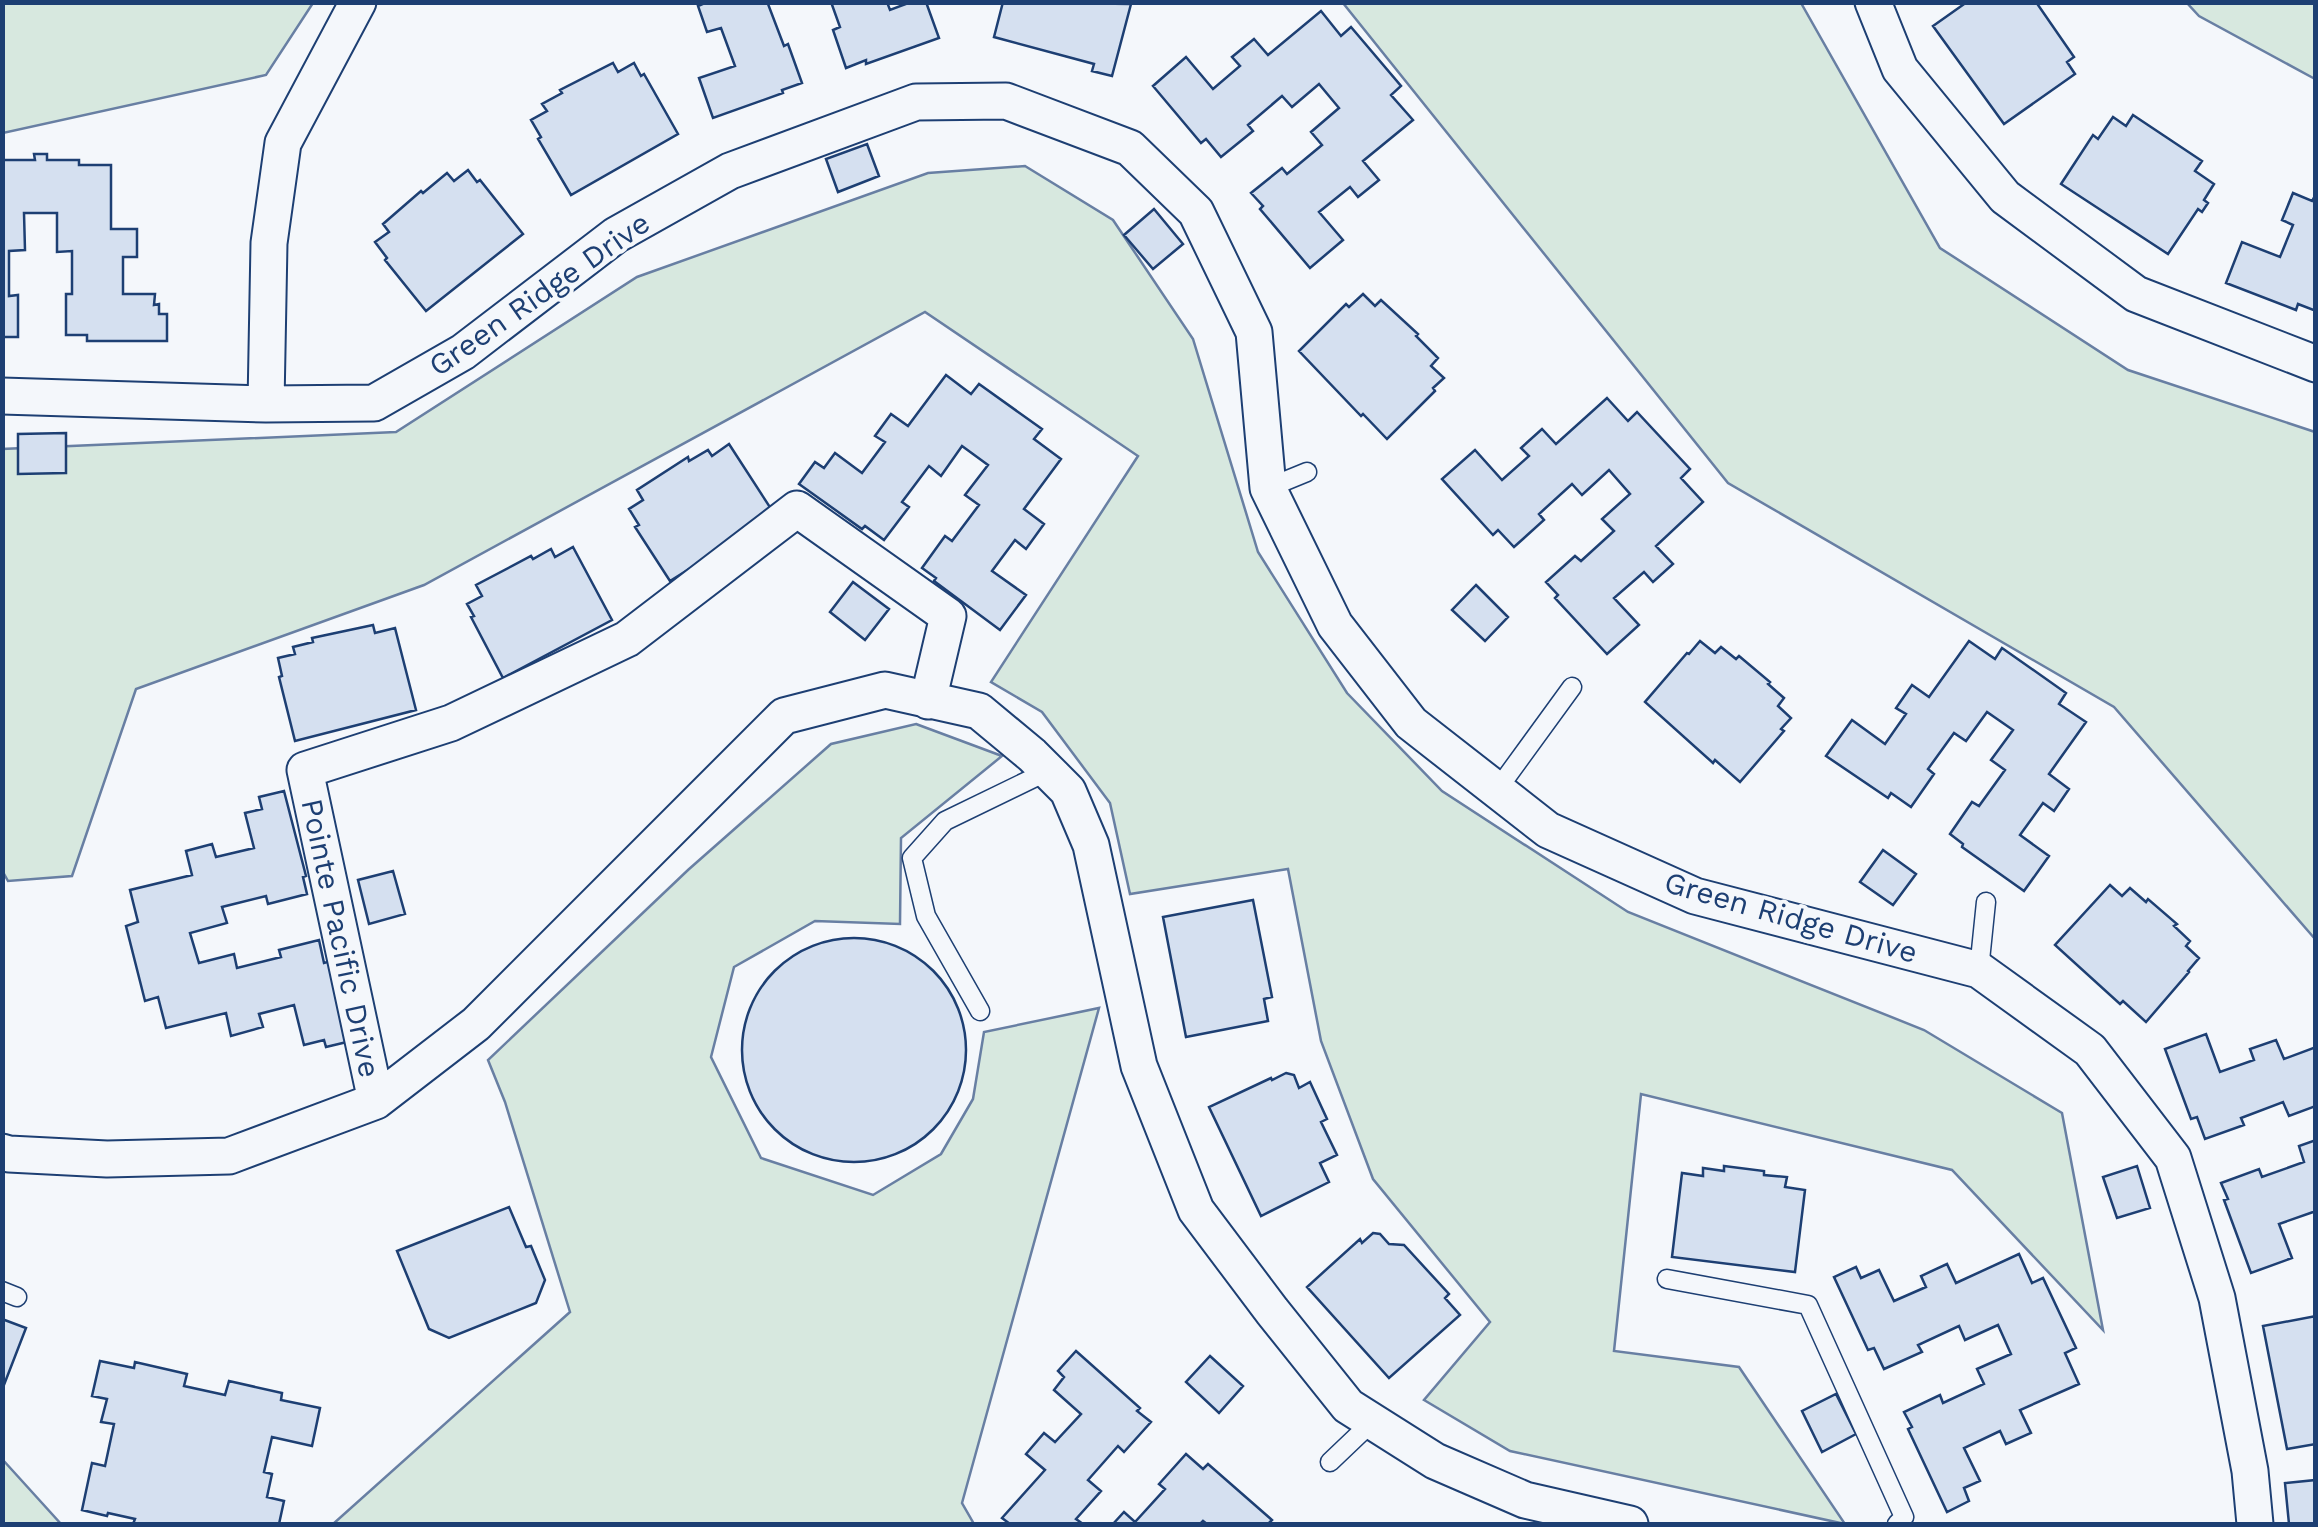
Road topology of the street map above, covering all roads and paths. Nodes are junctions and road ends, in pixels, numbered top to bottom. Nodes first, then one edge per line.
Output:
1 (358, 2) edge
2 (1873, 2) edge
3 (2316, 364) edge
4 (2, 396) edge
5 (266, 404) junction
6 (1307, 472) dead end
7 (1268, 488) junction
8 (1572, 687) dead end
9 (928, 701) junction
10 (1048, 772) junction
11 (1497, 790) junction
12 (1986, 902) dead end
13 (1979, 970) junction
14 (980, 1011) dead end
15 (376, 1101) junction
16 (2, 1152) edge
17 (1667, 1279) dead end
18 (1373, 1421) junction
19 (1330, 1462) dead end
20 (1630, 1524) edge
21 (1897, 1524) edge
22 (2255, 1524) edge

1 - 5 street
2 - 3 street
4 - 5 street, Green Ridge Drive
5 - 7 street, Green Ridge Drive
6 - 7 lane
7 - 11 street, Green Ridge Drive
8 - 11 lane
9 - 10 street, Pointe Pacific Drive
9 - 15 street, Pointe Pacific Drive
9 - 15 street, Pointe Pacific Drive
10 - 14 lane
10 - 18 street, Pointe Pacific Drive
11 - 13 street, Green Ridge Drive
12 - 13 lane
13 - 22 street, Green Ridge Drive
15 - 16 street, Pointe Pacific Drive
17 - 21 lane
18 - 19 lane
18 - 20 street, Pointe Pacific Drive

